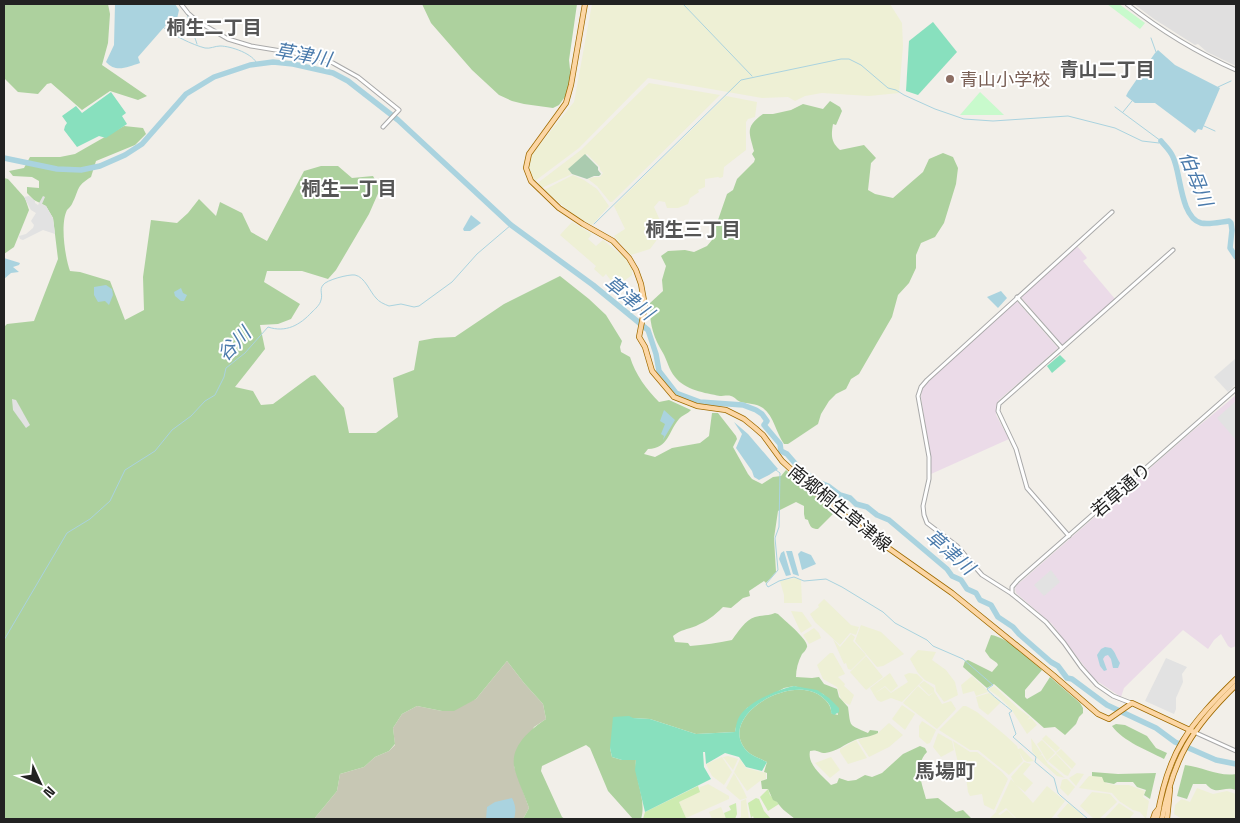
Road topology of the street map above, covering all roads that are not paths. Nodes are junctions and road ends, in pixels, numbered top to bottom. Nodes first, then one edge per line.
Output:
1 (181, 4) edge
2 (585, 4) edge
3 (1127, 4) edge
4 (1236, 70) edge
5 (384, 126) dead end
6 (1112, 212) dead end
7 (1173, 250) dead end
8 (1017, 297) junction
9 (1062, 348) junction
10 (1236, 389) edge
11 (1069, 536) junction
12 (1012, 594) junction
13 (1236, 679) edge
14 (1236, 685) edge
15 (1130, 705) junction
16 (1191, 731) junction
17 (1236, 750) edge
18 (1179, 752) junction
19 (1172, 773) junction
20 (1159, 808) junction
21 (1153, 819) edge
22 (1157, 819) edge
23 (1162, 819) edge
24 (1166, 819) edge

1 - 5 street
2 - 15 main road, 南郷桐生草津線
3 - 4 street
6 - 8 street
7 - 9 street
8 - 9 street
8 - 12 street
9 - 11 street
10 - 11 street, 若草通り
11 - 12 street, 若草通り
12 - 15 street
13 - 16 main road
14 - 16 main road
15 - 16 main road
16 - 17 street
16 - 18 main road
18 - 19 main road
18 - 20 main road
19 - 23 main road
19 - 24 main road
20 - 21 main road
20 - 22 main road

